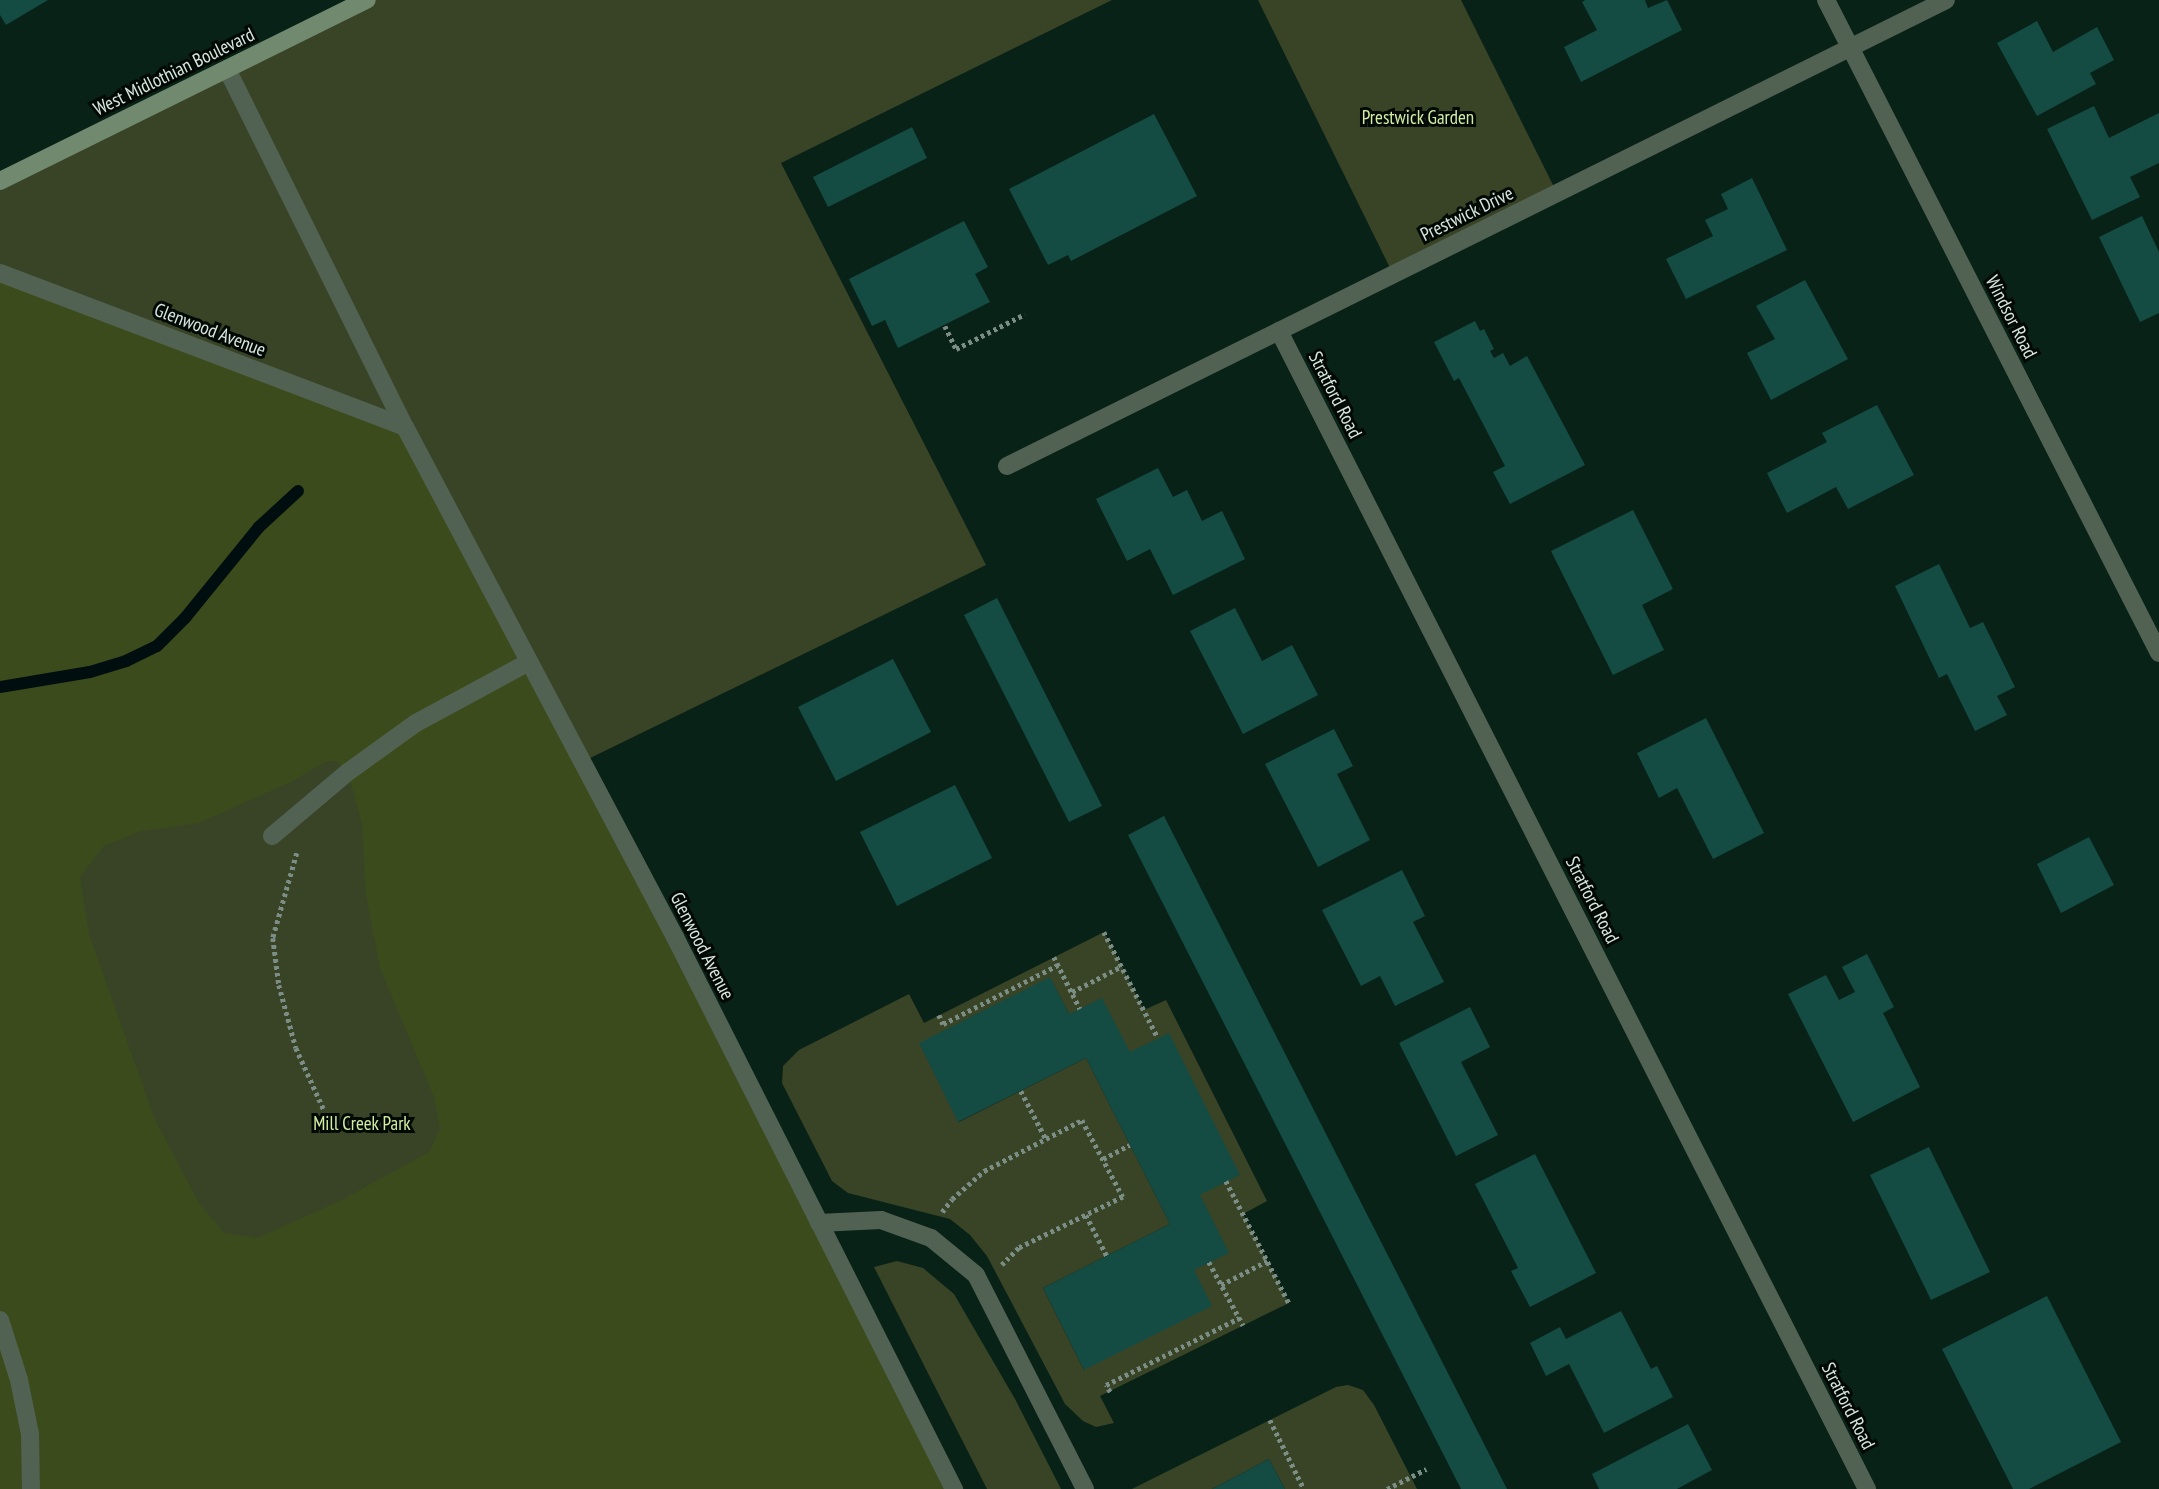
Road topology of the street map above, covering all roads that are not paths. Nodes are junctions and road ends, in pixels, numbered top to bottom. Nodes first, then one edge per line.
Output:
1 (367, 0) edge
2 (1826, 0) edge
3 (1946, 0) edge
4 (1850, 48) junction
5 (227, 69) junction
6 (0, 181) edge
7 (0, 273) edge
8 (1279, 331) junction
9 (405, 427) junction
10 (1007, 466) dead end
11 (2157, 642) edge
12 (529, 662) junction
13 (272, 836) dead end
14 (819, 1223) junction
15 (0, 1320) edge
16 (31, 1489) edge
17 (954, 1489) edge
18 (1086, 1489) edge
19 (1867, 1489) edge

1 - 5 main road, West Midlothian Boulevard
2 - 4 street, Windsor Road
3 - 4 street, Prestwick Drive
4 - 8 street, Prestwick Drive
4 - 11 street, Windsor Road
5 - 6 main road, West Midlothian Boulevard
5 - 9 street, Glenwood Avenue
7 - 9 street, Glenwood Avenue
8 - 10 street, Prestwick Drive
8 - 19 street, Stratford Road
9 - 12 street, Glenwood Avenue
12 - 13 street
12 - 14 street, Glenwood Avenue
14 - 17 street, Glenwood Avenue
14 - 18 street
15 - 16 street

